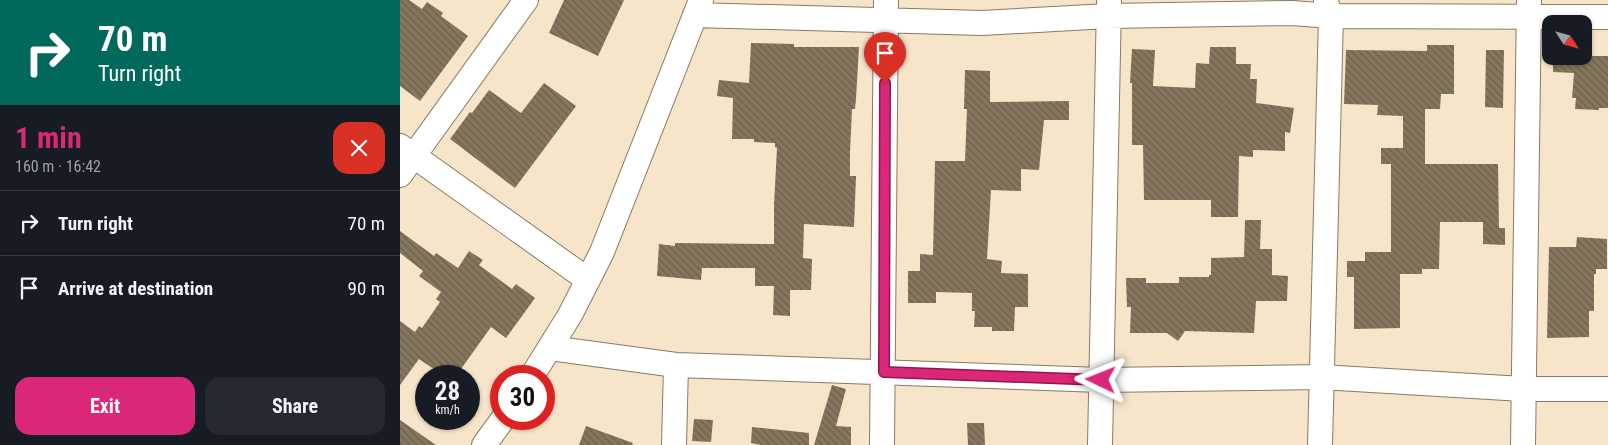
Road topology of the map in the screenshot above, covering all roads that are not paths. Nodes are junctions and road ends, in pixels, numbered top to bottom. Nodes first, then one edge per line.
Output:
1 (526, 0) edge
2 (698, 7) edge
3 (1108, 8) edge
4 (1329, 8) edge
5 (1529, 8) edge
6 (885, 10) edge
7 (1608, 17) edge
8 (407, 151) edge
9 (400, 175) edge
10 (588, 280) junction
11 (550, 348) junction
12 (539, 365) edge
13 (676, 365) junction
14 (884, 372) junction
15 (1321, 378) junction
16 (1101, 380) junction
17 (1523, 389) junction
18 (1608, 389) edge
19 (495, 430) edge
20 (505, 430) edge
21 (484, 445) edge
22 (501, 445) edge
23 (674, 445) edge
24 (882, 445) edge
25 (1100, 445) edge
26 (1320, 445) edge
27 (1523, 445) edge

1 - 8 street
2 - 6 street
2 - 10 street
3 - 4 street
3 - 6 street
3 - 16 street
4 - 5 street
4 - 15 street
5 - 7 street
5 - 17 street
6 - 14 street
8 - 9 street
8 - 10 street
10 - 11 street
11 - 12 street
11 - 13 street
13 - 14 street
13 - 23 street
14 - 16 street
14 - 24 street
15 - 16 street
15 - 17 street
15 - 26 street
16 - 25 street
17 - 18 street
17 - 27 street
19 - 21 street
20 - 22 street

